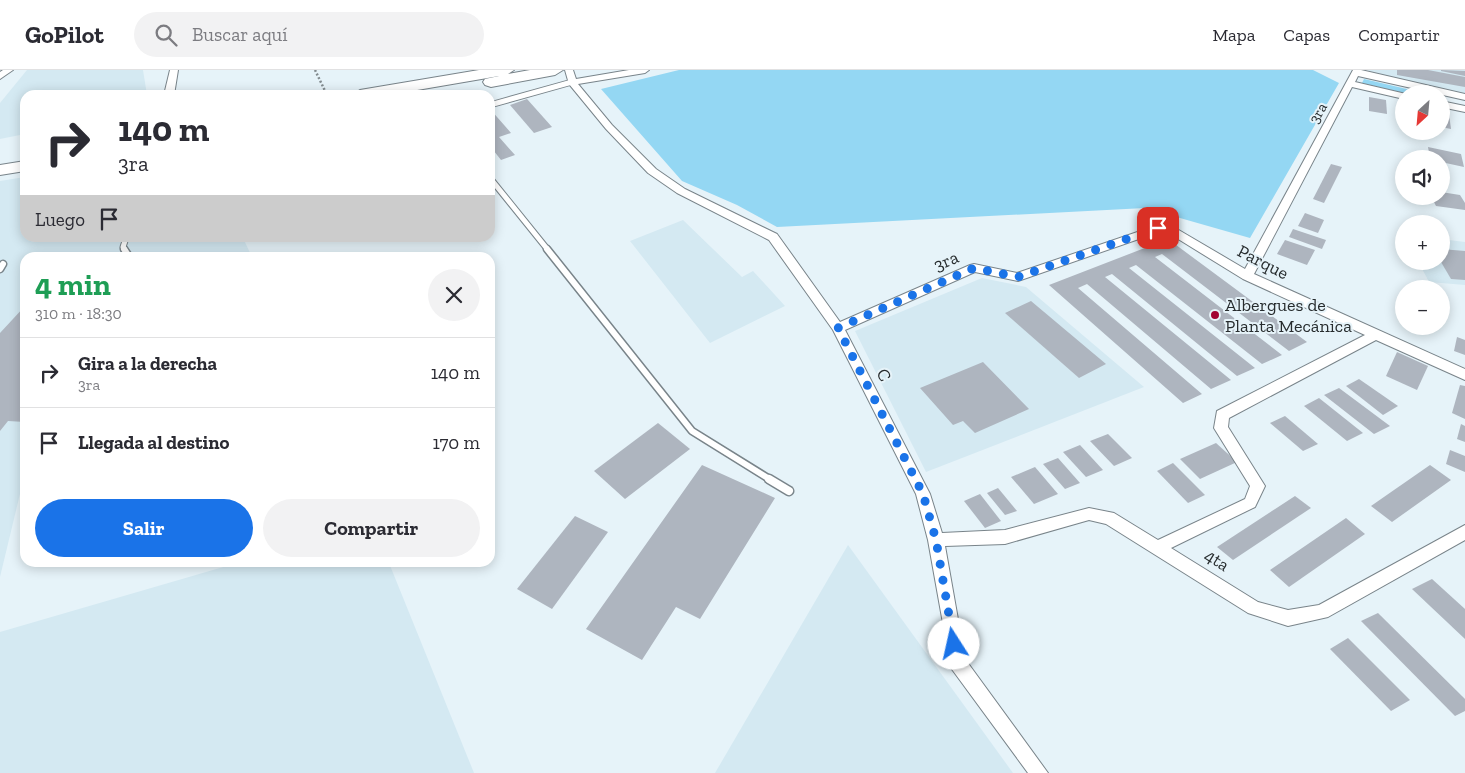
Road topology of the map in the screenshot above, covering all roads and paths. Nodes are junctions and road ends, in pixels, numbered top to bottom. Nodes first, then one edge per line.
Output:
1 (10, 70) edge
2 (174, 70) edge
3 (315, 70) edge
4 (506, 70) edge
5 (555, 70) edge
6 (645, 70) edge
7 (1357, 72) edge
8 (0, 76) edge
9 (570, 76) edge
10 (1351, 84) junction
11 (170, 90) edge
12 (325, 90) edge
13 (389, 90) edge
14 (445, 90) edge
15 (1395, 94) edge
16 (1465, 97) edge
17 (495, 103) edge
18 (1450, 106) edge
19 (1465, 109) edge
20 (20, 158) edge
21 (0, 161) edge
22 (20, 167) edge
23 (0, 170) edge
24 (495, 184) edge
25 (1158, 228) joint
26 (1246, 276) junction
27 (838, 328) junction
28 (1376, 334) junction
29 (1465, 375) edge
30 (789, 491) dead end
31 (1465, 532) edge
32 (936, 540) junction
33 (1159, 547) junction
34 (1039, 773) edge

1 - 8 street
2 - 11 street
3 - 12 path
4 - 13 highway
5 - 14 highway
6 - 9 street
7 - 10 street, 3ra
7 - 16 street
9 - 17 lane
9 - 27 street, C
10 - 15 street
10 - 26 street, 3ra
18 - 19 street
20 - 21 highway
22 - 23 highway
24 - 30 lane
25 - 26 street, Parque
25 - 27 street, 3ra
26 - 28 street, Parque
27 - 32 street, C
28 - 29 street, Parque
28 - 33 street
31 - 33 street, 4ta
32 - 33 street, 4ta
32 - 34 street, C

